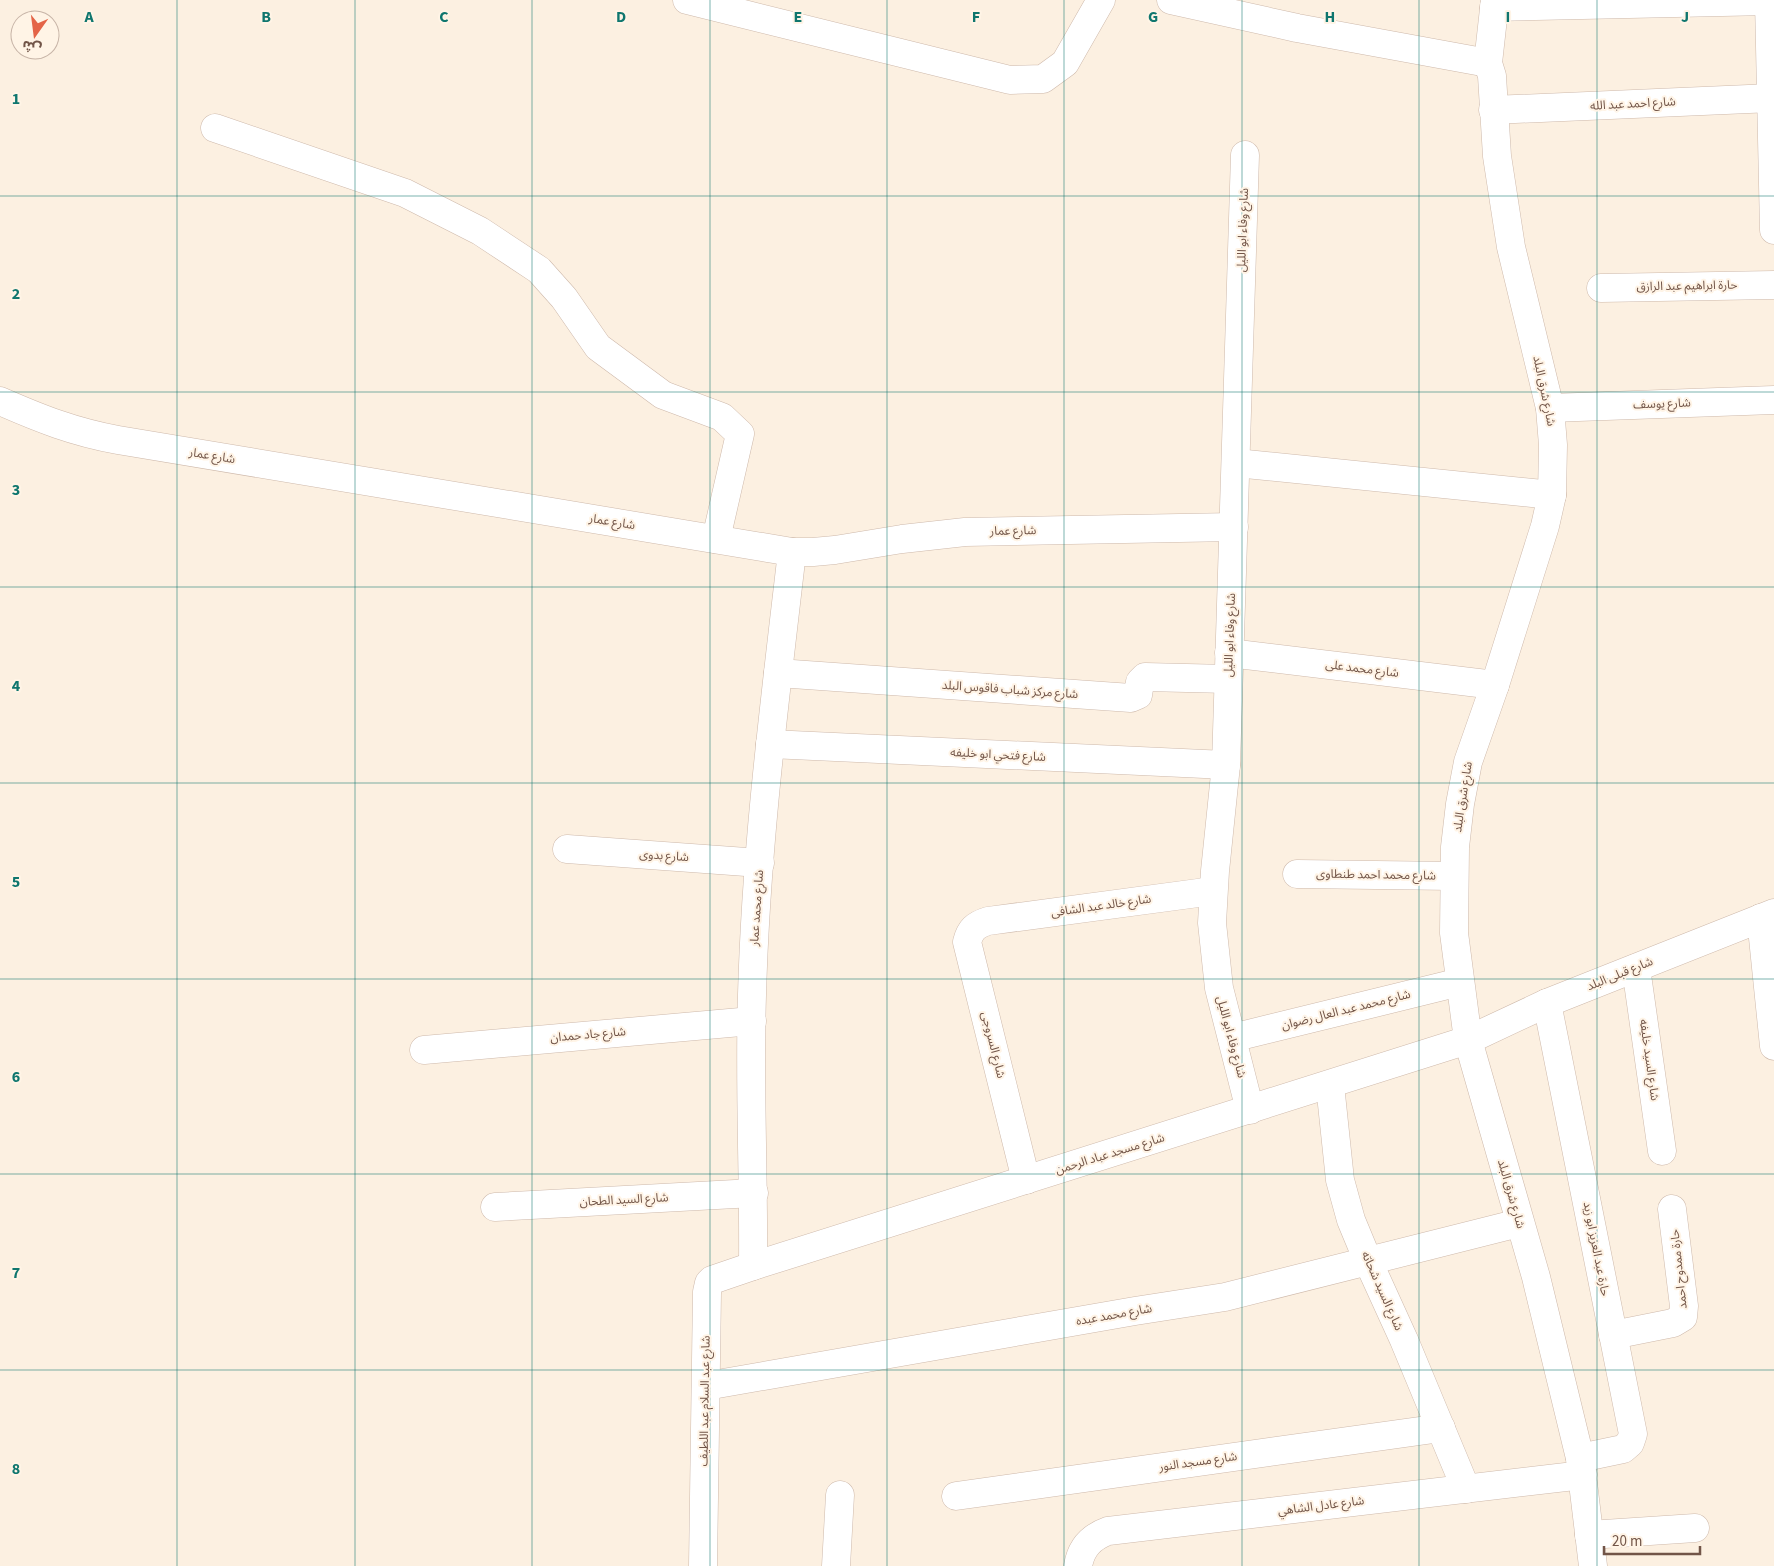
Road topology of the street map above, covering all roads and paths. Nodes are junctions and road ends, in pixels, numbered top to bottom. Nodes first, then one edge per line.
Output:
1 (687, 0) edge
2 (1100, 0) edge
3 (1171, 0) edge
4 (1769, 1) edge
5 (1494, 3) edge
6 (1488, 63) junction
7 (1772, 98) junction
8 (1493, 110) junction
9 (215, 128) dead end
10 (1246, 155) dead end
11 (1773, 203) edge
12 (1774, 230) edge
13 (1774, 285) edge
14 (1601, 288) dead end
15 (1774, 400) edge
16 (0, 401) edge
17 (1550, 408) junction
18 (1236, 463) junction
19 (1552, 495) junction
20 (1234, 528) junction
21 (716, 539) junction
22 (792, 552) junction
23 (1229, 666) junction
24 (778, 674) junction
25 (1495, 685) junction
26 (770, 744) junction
27 (1226, 765) junction
28 (567, 849) dead end
29 (760, 863) junction
30 (1297, 874) dead end
31 (1454, 876) junction
32 (1213, 891) junction
33 (1768, 915) edge
34 (988, 921) joint
35 (1636, 968) junction
36 (1460, 982) junction
37 (1547, 1003) junction
38 (752, 1020) junction
39 (1232, 1038) junction
40 (1468, 1040) junction
41 (1774, 1046) edge
42 (424, 1050) dead end
43 (1330, 1085) junction
44 (1250, 1110) junction
45 (1662, 1151) dead end
46 (1026, 1180) junction
47 (754, 1193) junction
48 (495, 1207) dead end
49 (1672, 1208) dead end
50 (1519, 1223) junction
51 (1368, 1262) junction
52 (753, 1266) junction
53 (1613, 1335) junction
54 (706, 1386) junction
55 (1441, 1428) junction
56 (1581, 1467) junction
57 (1466, 1489) junction
58 (840, 1494) dead end
59 (956, 1496) dead end
60 (1695, 1528) dead end
61 (1590, 1536) junction
62 (703, 1566) edge
63 (836, 1566) edge
64 (1078, 1566) edge
65 (1593, 1566) edge

1 - 2 street
3 - 6 street
4 - 5 street
4 - 7 street
5 - 6 street, شارع شرق البلد
6 - 8 street, شارع شرق البلد
7 - 8 street, شارع احمد عبد الله
7 - 11 street
8 - 17 street, شارع شرق البلد
9 - 21 street
10 - 18 street, شارع وفاء ابو الليل
11 - 12 street
13 - 14 street, حارة ابراهيم عبد الرازق
15 - 17 street, شارع يوسف
16 - 21 street, شارع عمار
17 - 19 street, شارع شرق البلد
18 - 19 street
18 - 20 street, شارع وفاء ابو الليل
19 - 25 street, شارع شرق البلد
20 - 22 street, شارع عمار
20 - 23 street, شارع وفاء ابو الليل
21 - 22 street, شارع عمار
22 - 24 street, شارع محمد عمار
23 - 24 street, شارع مركز شباب فاقوس البلد
23 - 25 street, شارع محمد على
23 - 27 street, شارع وفاء ابو الليل
24 - 26 street, شارع محمد عمار
25 - 31 street, شارع شرق البلد
26 - 27 street, شارع فتحي ابو خليفه
26 - 29 street, شارع محمد عمار
27 - 32 street, شارع وفاء ابو الليل
28 - 29 street, شارع بدوى
29 - 38 street, شارع محمد عمار
30 - 31 street, شارع محمد احمد طنطاوى
31 - 36 street, شارع شرق البلد
32 - 34 street, شارع خالد عبد الشافى
32 - 39 street, شارع وفاء ابو الليل
33 - 35 street, شارع قبلى البلد
33 - 41 street
34 - 46 street, شارع السروجى
35 - 37 street, شارع قبلى البلد
35 - 45 street, شارع السيد خليفه
36 - 39 street, شارع محمد عبد العال رضوان
36 - 40 street, شارع شرق البلد
37 - 40 street, شارع قبلى البلد
37 - 53 street, حارة عبد العزيز ابو زيد
38 - 42 street, شارع جاد حمدان
38 - 47 street, شارع محمد عمار
39 - 44 street, شارع وفاء ابو الليل
40 - 43 street, شارع مسجد عباد الرحمن
40 - 50 street, شارع شرق البلد
43 - 44 street, شارع مسجد عباد الرحمن
43 - 51 street, شارع السيد شحاته
44 - 46 street, شارع مسجد عباد الرحمن
46 - 52 street, شارع مسجد عباد الرحمن
47 - 48 street, شارع السيد الطحان
47 - 52 street, شارع محمد عمار
49 - 53 street, حارة ممدوح احمد
50 - 51 street, شارع محمد عبده
50 - 56 street, شارع شرق البلد
51 - 54 street, شارع محمد عبده
51 - 55 street, شارع السيد شحاته
52 - 54 street, شارع عبد السلام عبد اللطيف
53 - 56 street, حارة عبد العزيز ابو زيد
54 - 62 street, شارع عبد السلام عبد اللطيف
55 - 57 street, شارع السيد شحاته
55 - 59 street, شارع مسجد النور
56 - 57 street, شارع عادل الشاهي
56 - 61 street, شارع شرق البلد
57 - 64 street, شارع عادل الشاهي
58 - 63 street
60 - 61 street
61 - 65 street, شارع شرق البلد

